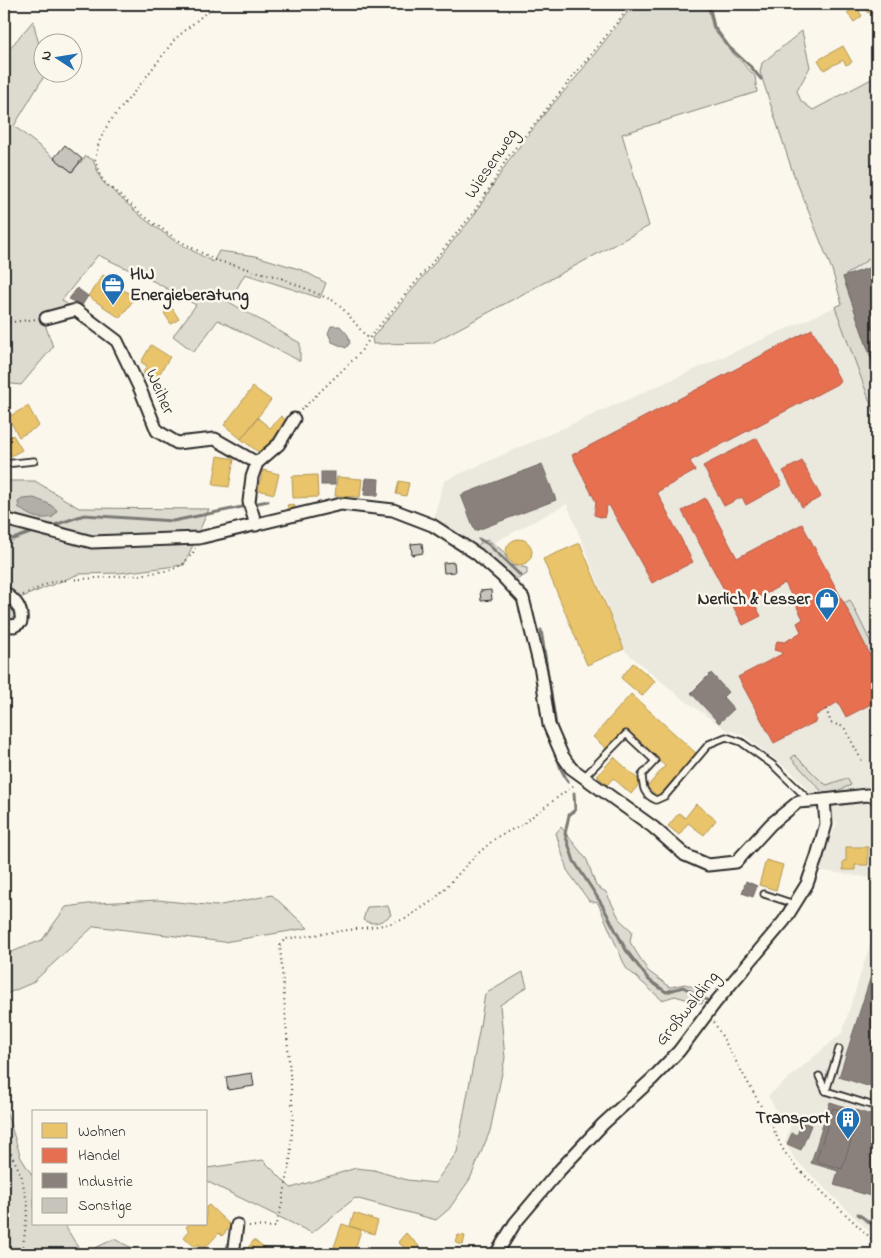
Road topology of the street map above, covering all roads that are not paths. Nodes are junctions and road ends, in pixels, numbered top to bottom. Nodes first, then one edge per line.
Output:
1 (46, 318) road end
2 (294, 419) road end
3 (34, 461) dead end
4 (258, 463) junction
5 (4, 464) edge
6 (4, 519) edge
7 (256, 525) junction
8 (4, 592) edge
9 (4, 625) edge
10 (584, 777) junction
11 (877, 797) edge
12 (824, 800) junction
13 (811, 801) junction
14 (764, 894) dead end
15 (794, 904) junction
16 (839, 1049) dead end
17 (819, 1076) dead end
18 (826, 1091) junction
19 (877, 1107) edge
20 (237, 1225) road end
21 (233, 1254) edge
22 (496, 1254) edge

1 - 4 street, Weiher
2 - 4 street
3 - 5 lane
4 - 7 street
6 - 7 street
7 - 10 street
8 - 9 street
10 - 13 street
10 - 13 lane
11 - 12 street
12 - 13 street
12 - 15 street, Großwalding
14 - 15 lane
15 - 22 street, Großwalding
16 - 18 lane
17 - 18 lane
18 - 19 lane
20 - 21 street

